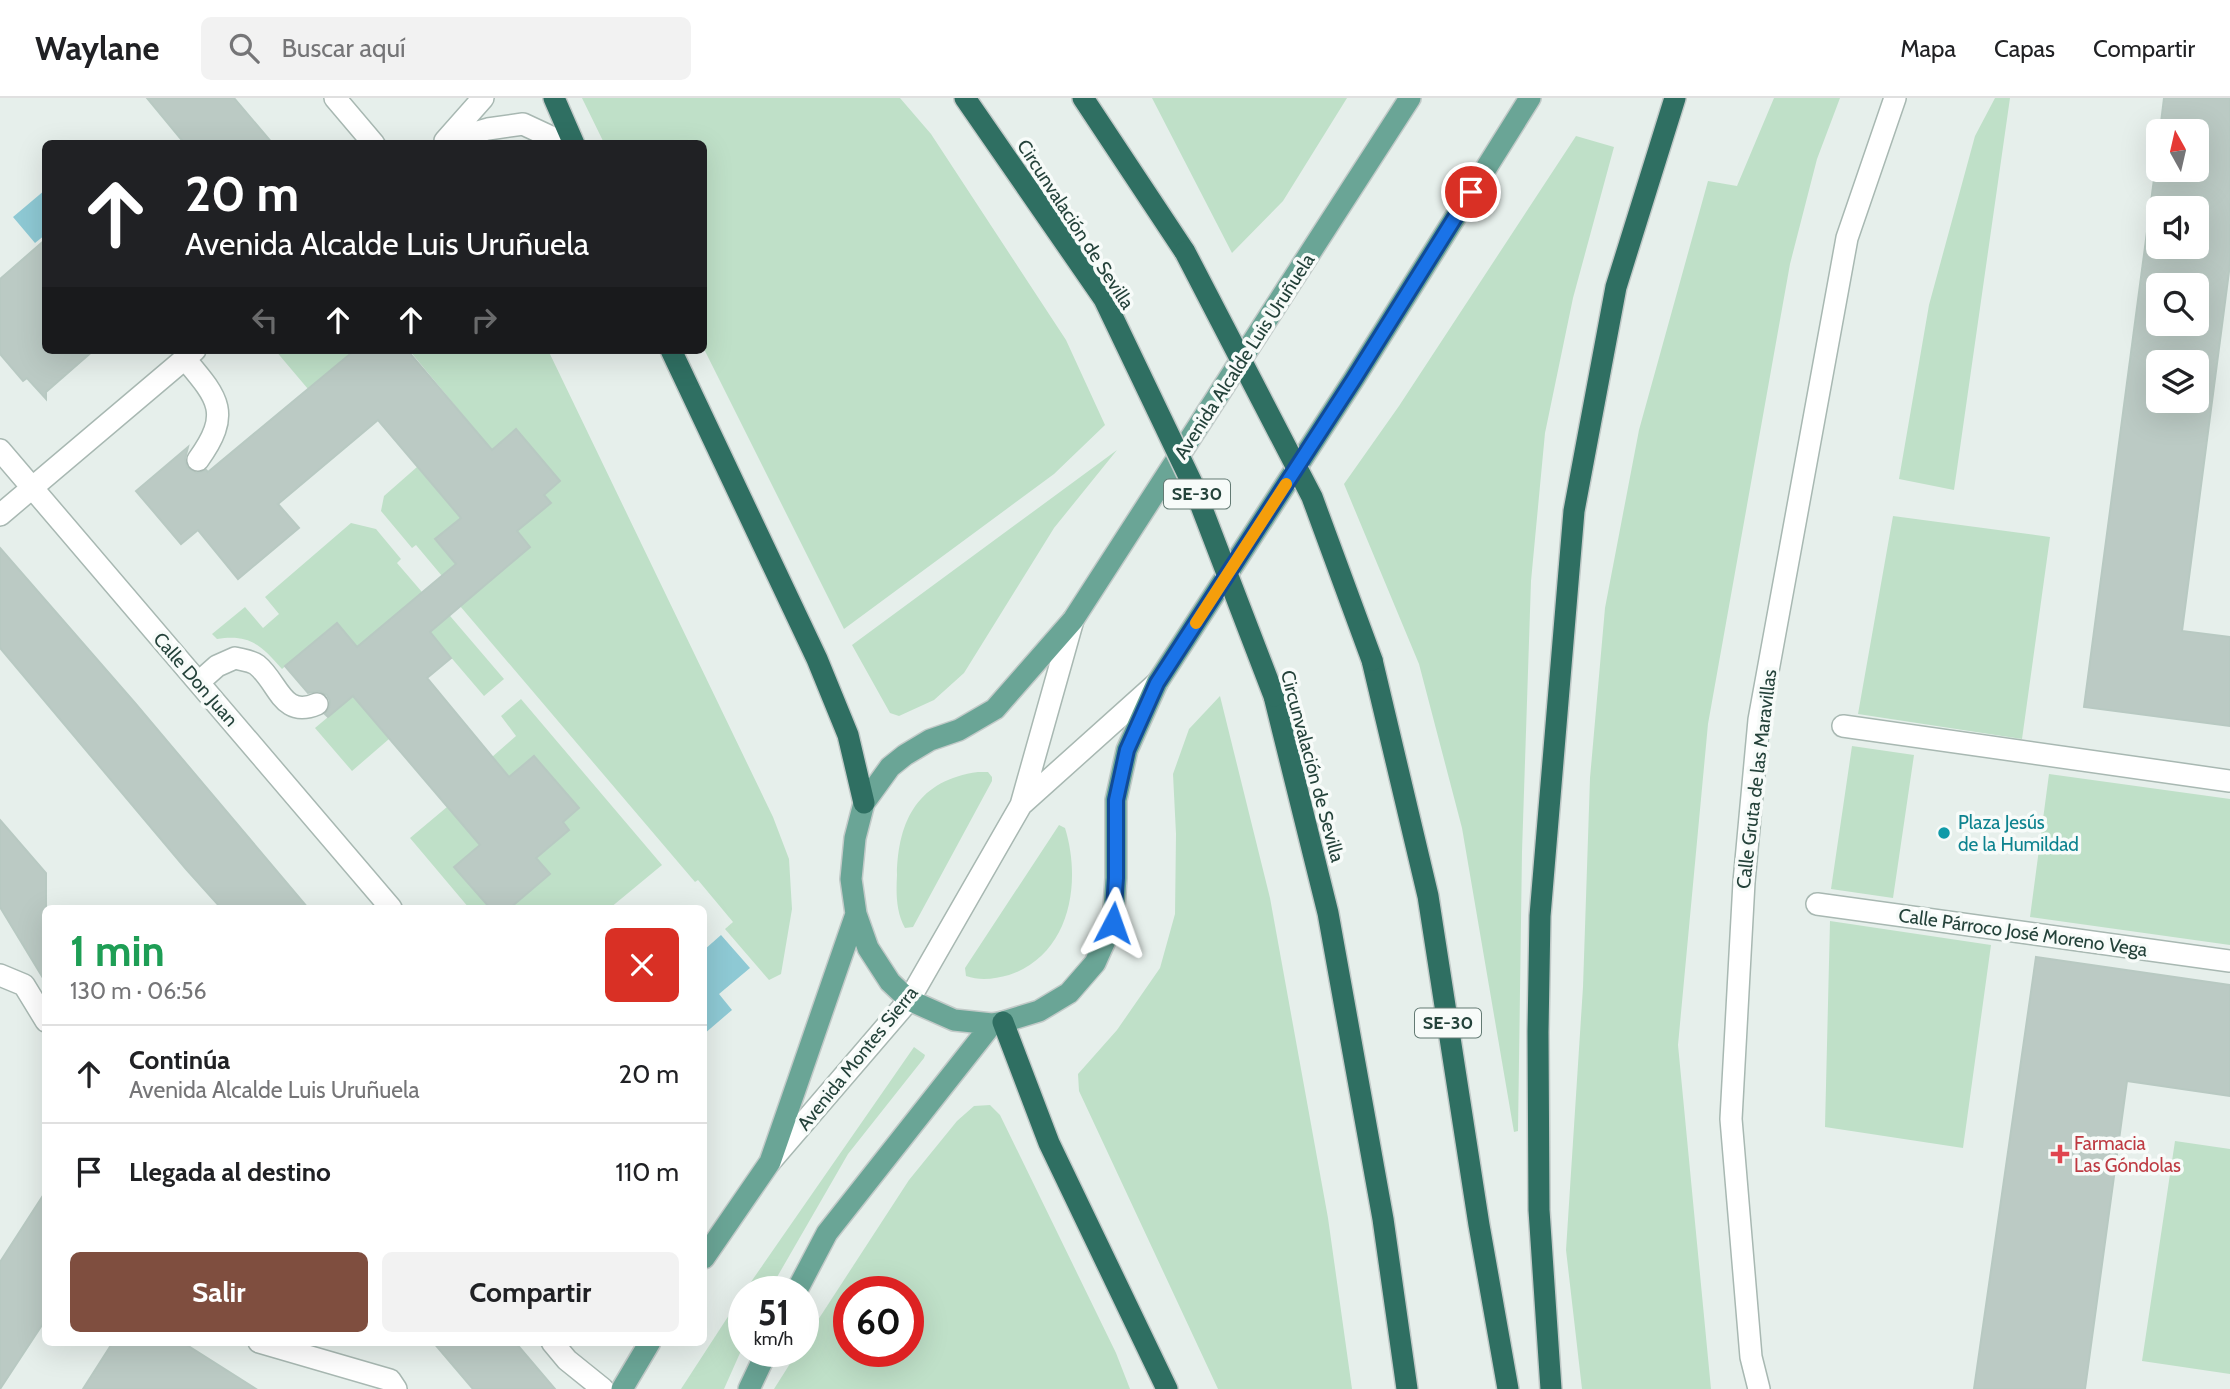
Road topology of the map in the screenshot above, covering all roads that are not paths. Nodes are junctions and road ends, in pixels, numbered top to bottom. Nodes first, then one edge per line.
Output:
1 (335, 98) edge
2 (483, 98) edge
3 (554, 98) edge
4 (965, 98) edge
5 (1083, 98) edge
6 (1410, 98) edge
7 (1530, 98) edge
8 (1895, 98) edge
9 (1676, 103) edge
10 (371, 140) edge
11 (445, 140) edge
12 (450, 140) edge
13 (557, 140) edge
14 (572, 140) edge
15 (673, 354) edge
16 (190, 355) edge
17 (0, 450) edge
18 (198, 460) dead end
19 (32, 488) junction
20 (0, 515) edge
21 (1073, 620) junction
22 (199, 682) junction
23 (1157, 683) junction
24 (317, 704) dead end
25 (1843, 726) dead end
26 (2230, 781) edge
27 (864, 803) junction
28 (1021, 805) junction
29 (1817, 904) dead end
30 (388, 905) edge
31 (856, 914) junction
32 (2230, 961) edge
33 (0, 975) edge
34 (909, 1000) junction
35 (42, 1014) edge
36 (997, 1023) junction
37 (770, 1162) junction
38 (707, 1254) edge
39 (804, 1276) edge
40 (274, 1346) edge
41 (555, 1346) edge
42 (648, 1346) edge
43 (759, 1367) edge
44 (1166, 1388) edge
45 (396, 1389) edge
46 (603, 1389) edge
47 (622, 1389) edge
48 (749, 1389) edge
49 (1408, 1389) edge
50 (1508, 1389) edge
51 (1551, 1389) edge
52 (1759, 1389) edge

1 - 10 street
2 - 11 street
3 - 14 highway
4 - 49 highway, Circunvalación de Sevilla / SE-30, bridge
5 - 50 highway, SE-30, bridge
6 - 21 main road, Avenida Alcalde Luis Uruñuela
7 - 23 main road
8 - 52 street, Calle Gruta de las Maravillas
9 - 51 highway
12 - 13 street
15 - 27 highway
16 - 18 street
16 - 19 street
17 - 19 street, Calle Don Juan
19 - 20 street
19 - 22 street, Calle Don Juan
21 - 27 main road, Avenida Alcalde Luis Uruñuela
21 - 28 street
22 - 24 street
22 - 30 street, Calle Don Juan
23 - 28 street
23 - 36 main road
25 - 26 street
27 - 31 main road
28 - 34 street, Avenida Montes Sierra
29 - 32 street, Calle Párroco José Moreno Vega
31 - 34 main road
31 - 37 main road, Avenida Montes Sierra
33 - 35 street
34 - 36 main road
34 - 37 street, Avenida Montes Sierra
36 - 39 main road
36 - 44 highway
37 - 38 main road, Avenida Montes Sierra
40 - 45 street
41 - 46 street
42 - 47 main road
43 - 48 main road

